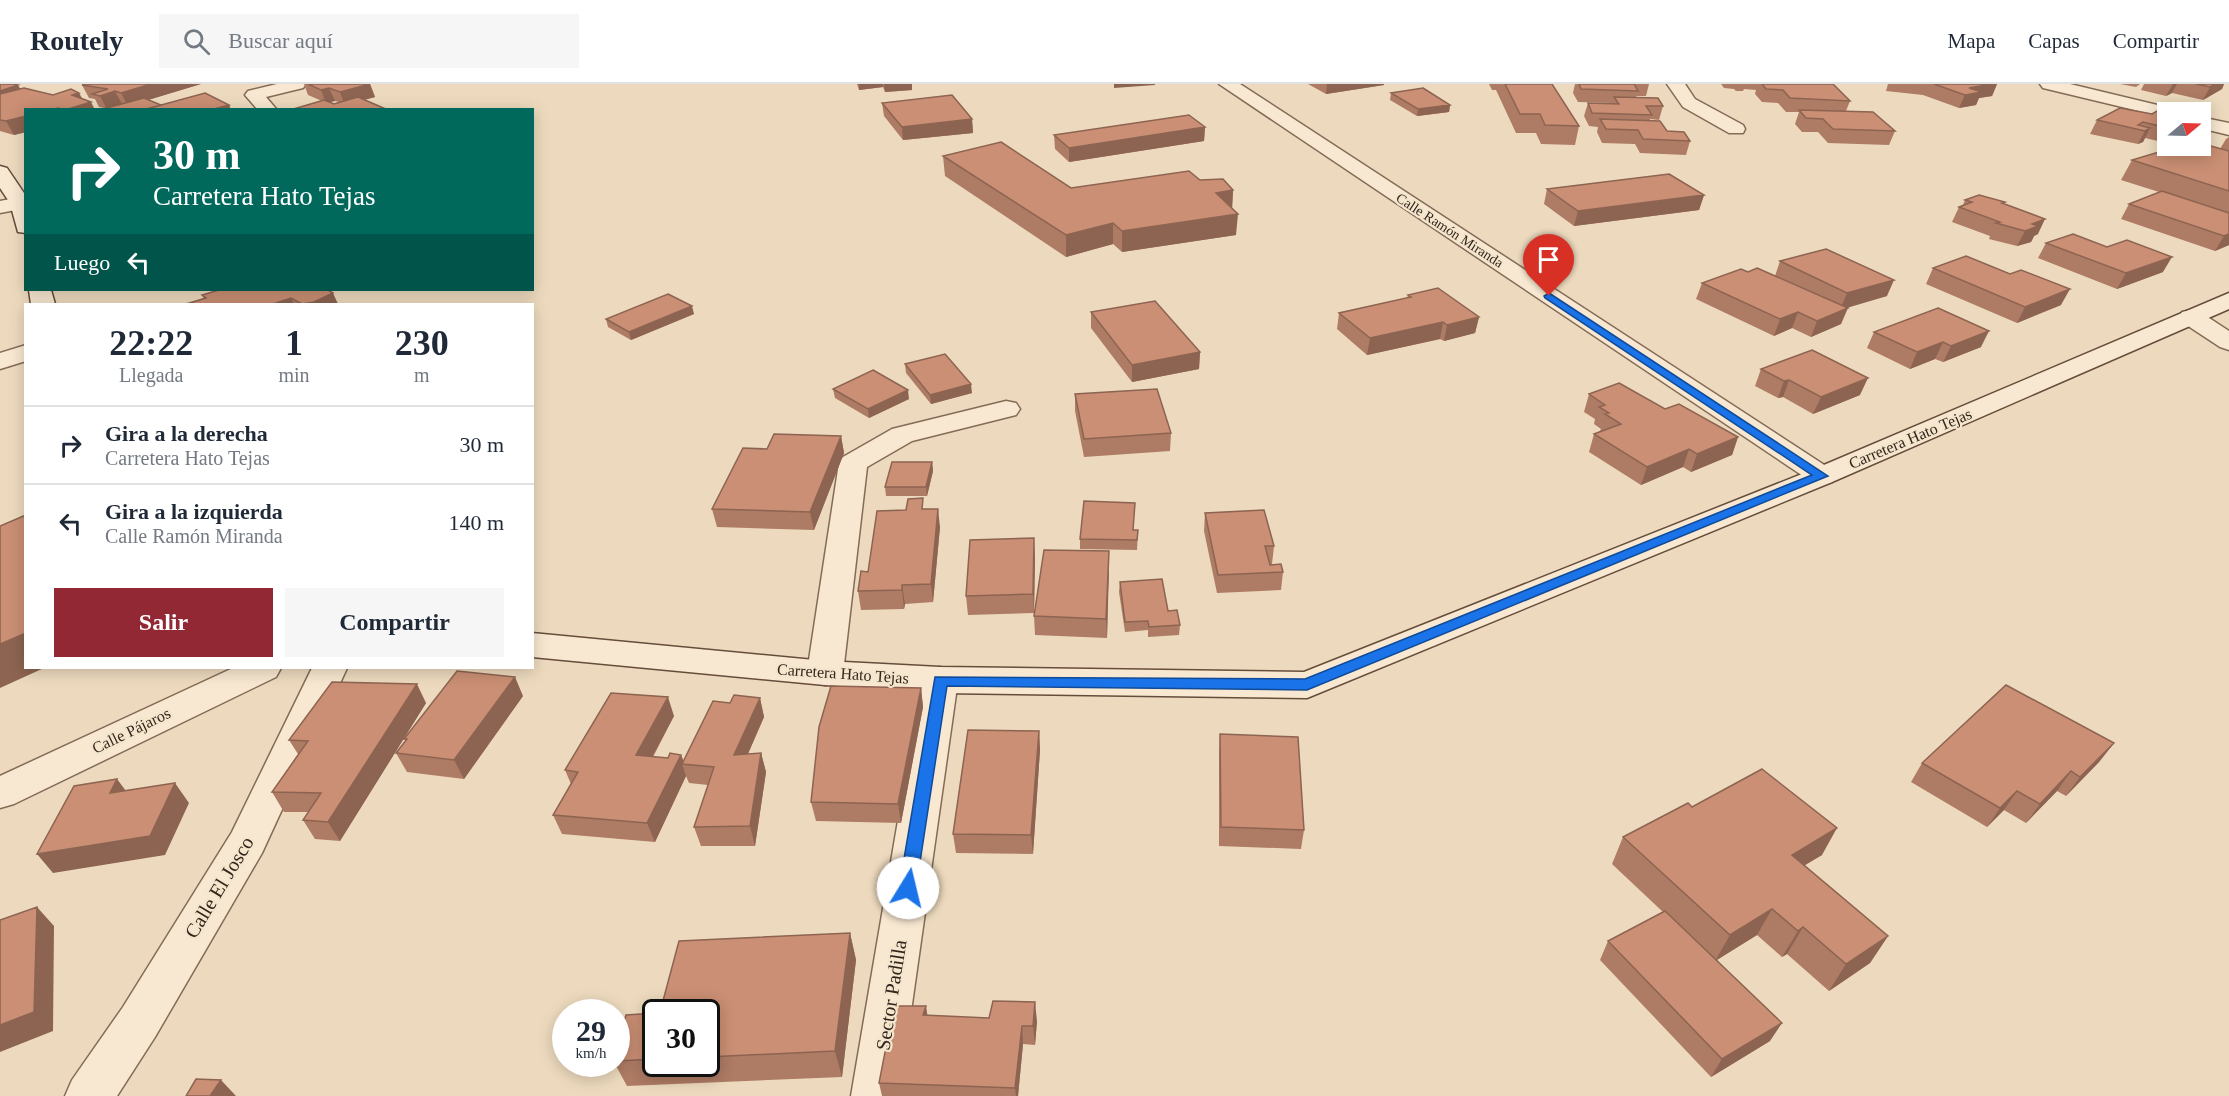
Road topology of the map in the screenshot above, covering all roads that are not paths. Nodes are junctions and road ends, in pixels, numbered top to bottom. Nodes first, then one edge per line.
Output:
1 (297, 84) edge
2 (1228, 84) edge
3 (1676, 84) edge
4 (2049, 84) edge
5 (266, 108) edge
6 (2157, 111) edge
7 (1736, 129) dead end
8 (0, 172) edge
9 (15, 197) edge
10 (24, 222) edge
11 (2229, 300) edge
12 (2191, 317) junction
13 (2229, 342) edge
14 (24, 354) edge
15 (0, 361) edge
16 (1006, 409) dead end
17 (1822, 476) junction
18 (534, 645) edge
19 (261, 669) edge
20 (328, 669) edge
21 (825, 673) junction
22 (940, 680) junction
23 (0, 793) edge
24 (89, 1096) edge
25 (875, 1096) edge

1 - 5 street
2 - 17 street, Calle Ramón Miranda
3 - 7 street
4 - 6 street
8 - 9 street
9 - 10 street
11 - 12 street, Carretera Hato Tejas
12 - 13 street
12 - 17 street, Carretera Hato Tejas
14 - 15 street
16 - 21 street
17 - 22 street, Carretera Hato Tejas
18 - 21 street, Carretera Hato Tejas
19 - 23 street, Calle Pájaros
20 - 24 street, Calle El Josco
21 - 22 street, Carretera Hato Tejas
22 - 25 street, Sector Padilla

